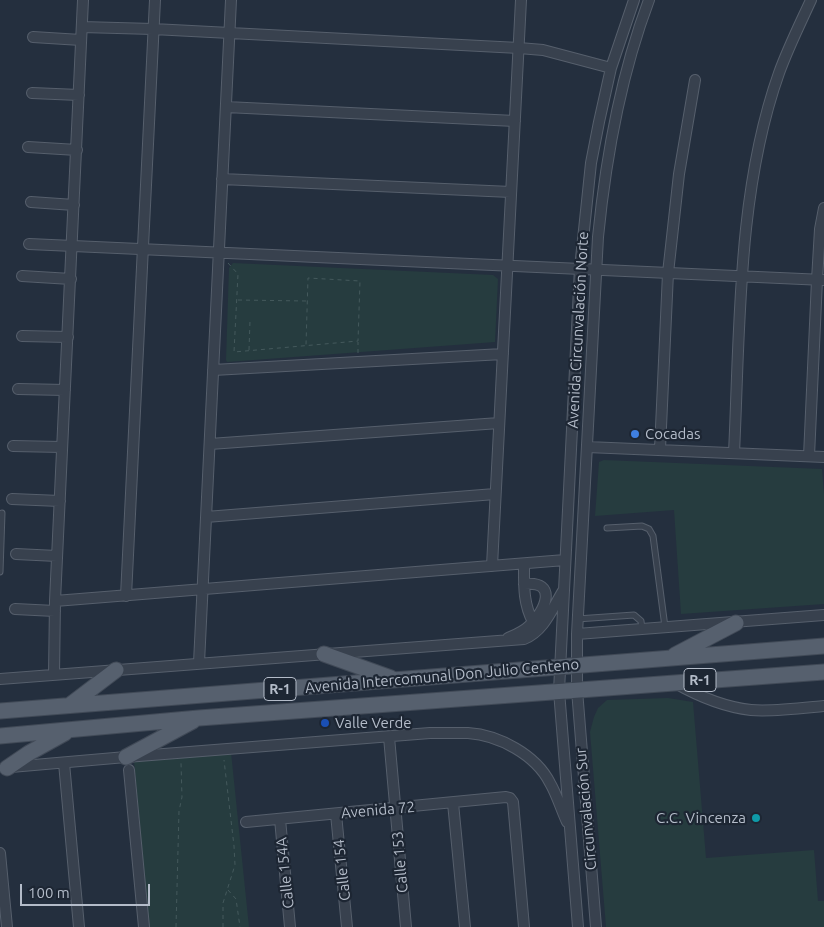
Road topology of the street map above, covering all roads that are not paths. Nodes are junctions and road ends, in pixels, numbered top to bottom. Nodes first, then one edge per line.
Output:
1 (84, 0) edge
2 (155, 0) edge
3 (231, 0) edge
4 (521, 0) edge
5 (634, 0) edge
6 (648, 0) edge
7 (811, 0) edge
8 (82, 27) junction
9 (153, 29) junction
10 (229, 34) junction
11 (33, 38) dead end
12 (81, 40) junction
13 (519, 48) junction
14 (611, 68) junction
15 (695, 80) dead end
16 (32, 93) dead end
17 (79, 95) junction
18 (226, 107) junction
19 (515, 121) junction
20 (28, 148) dead end
21 (76, 150) junction
22 (222, 179) junction
23 (511, 192) junction
24 (31, 202) dead end
25 (74, 205) junction
26 (824, 208) edge
27 (29, 244) dead end
28 (72, 246) junction
29 (144, 250) junction
30 (219, 254) junction
31 (507, 266) junction
32 (580, 268) junction
33 (596, 269) junction
34 (668, 273) junction
35 (22, 276) dead end
36 (742, 276) junction
37 (71, 278) junction
38 (821, 280) edge
39 (22, 336) dead end
40 (68, 337) junction
41 (503, 354) junction
42 (213, 370) junction
43 (18, 389) dead end
44 (65, 390) junction
45 (499, 423) junction
46 (210, 444) junction
47 (13, 446) dead end
48 (62, 447) junction
49 (587, 447) junction
50 (660, 449) junction
51 (734, 453) junction
52 (809, 456) junction
53 (824, 457) edge
54 (495, 494) junction
55 (12, 499) dead end
56 (60, 501) junction
57 (2, 513) dead end
58 (206, 517) junction
59 (607, 528) dead end
60 (16, 554) dead end
61 (57, 556) junction
62 (565, 560) junction
63 (524, 564) junction
64 (492, 566) junction
65 (0, 572) edge
66 (524, 584) junction
67 (203, 589) junction
68 (545, 592) junction
69 (563, 592) junction
70 (126, 596) junction
71 (55, 606) junction
72 (15, 609) dead end
73 (824, 615) edge
74 (577, 618) junction
75 (533, 622) junction
76 (736, 623) junction
77 (665, 628) junction
78 (642, 629) junction
79 (577, 634) junction
80 (501, 641) junction
81 (824, 646) edge
82 (324, 654) junction
83 (669, 658) junction
84 (199, 663) junction
85 (577, 665) junction
86 (560, 666) junction
87 (116, 670) junction
88 (824, 672) edge
89 (54, 675) junction
90 (0, 679) edge
91 (398, 680) junction
92 (672, 682) junction
93 (577, 690) junction
94 (558, 691) junction
95 (70, 705) junction
96 (824, 706) edge
97 (0, 711) edge
98 (199, 718) junction
99 (70, 730) junction
100 (0, 736) edge
101 (389, 737) junction
102 (64, 763) junction
103 (128, 763) junction
104 (2, 771) edge
105 (453, 803) junction
106 (396, 808) junction
107 (336, 814) junction
108 (280, 818) junction
109 (246, 822) dead end
110 (570, 830) junction
111 (0, 853) edge
112 (7, 927) edge
113 (79, 927) edge
114 (144, 927) edge
115 (290, 927) edge
116 (347, 927) edge
117 (406, 927) edge
118 (465, 927) edge
119 (524, 927) edge
120 (578, 927) edge
121 (596, 927) edge

1 - 8 street
2 - 9 street
3 - 10 street
4 - 13 street
5 - 14 street, Avenida Circunvalación Norte
6 - 33 street, Avenida Circunvalación Norte
7 - 36 street
8 - 9 street
8 - 12 street
9 - 10 street
9 - 29 street
10 - 13 street
10 - 18 street
11 - 12 street
12 - 17 street
13 - 14 street
13 - 19 street
14 - 32 street, Avenida Circunvalación Norte
15 - 34 street
16 - 17 street
17 - 21 street
18 - 19 street
18 - 22 street
19 - 23 street
20 - 21 street
21 - 25 street
22 - 23 street
22 - 30 street
23 - 31 street
24 - 25 street
25 - 28 street
26 - 38 street
27 - 28 street
28 - 29 street
28 - 37 street
29 - 30 street
29 - 70 street
30 - 31 street
30 - 42 street
31 - 32 street
31 - 41 street
32 - 33 street
32 - 62 street, Avenida Circunvalación Norte
33 - 34 street
33 - 49 street, Avenida Circunvalación Norte
34 - 36 street
34 - 50 street
35 - 37 street
36 - 38 street
36 - 51 street
37 - 40 street
38 - 52 street
39 - 40 street
40 - 44 street
41 - 42 street
41 - 45 street
42 - 46 street
43 - 44 street
44 - 48 street
45 - 46 street
45 - 54 street
46 - 58 street
47 - 48 street
48 - 56 street
49 - 50 street
49 - 74 street, Avenida Circunvalación Norte
50 - 51 street
51 - 52 street
52 - 53 street
54 - 58 street
54 - 64 street
55 - 56 street
56 - 61 street
57 - 65 lane
58 - 67 street
59 - 77 lane
60 - 61 street
61 - 71 street
62 - 63 street
62 - 69 street, Avenida Circunvalación Norte
63 - 64 street
63 - 66 street
64 - 67 street
66 - 68 street
66 - 75 street
67 - 70 street
67 - 84 street
68 - 69 street
68 - 75 street
69 - 80 street, Avenida Intercomunal Don Julio Centeno
69 - 86 street, Avenida Circunvalación Norte
70 - 71 street
71 - 72 street
71 - 89 street
73 - 76 street, Avenida Intercomunal Don Julio Centeno
74 - 78 lane
74 - 79 street, Avenida Circunvalación Norte
75 - 80 street
76 - 77 street, Avenida Intercomunal Don Julio Centeno
76 - 83 main road
77 - 78 street, Avenida Intercomunal Don Julio Centeno
78 - 79 street, Avenida Intercomunal Don Julio Centeno
79 - 85 street, Avenida Circunvalación Norte
80 - 82 street, Avenida Intercomunal Don Julio Centeno
81 - 83 main road, Avenida Intercomunal Don Julio Centeno / R-1
82 - 84 street, Avenida Intercomunal Don Julio Centeno
82 - 91 main road
83 - 85 main road, Avenida Intercomunal Don Julio Centeno / R-1
84 - 87 street, Avenida Intercomunal Don Julio Centeno
85 - 86 main road, Avenida Intercomunal Don Julio Centeno / R-1
85 - 93 street, Circunvalación Sur
86 - 91 main road, Avenida Intercomunal Don Julio Centeno / R-1
86 - 94 street, Circunvalación Sur
87 - 89 street, Avenida Intercomunal Don Julio Centeno
87 - 95 main road
88 - 92 main road, Avenida Intercomunal Don Julio Centeno / R-1
89 - 90 street, Avenida Intercomunal Don Julio Centeno
91 - 95 main road, Avenida Intercomunal Don Julio Centeno / R-1
92 - 93 main road, Avenida Intercomunal Don Julio Centeno / R-1
92 - 96 street
93 - 94 main road, Avenida Intercomunal Don Julio Centeno / R-1
93 - 121 street, Circunvalación Sur
94 - 98 main road, Avenida Intercomunal Don Julio Centeno / R-1
94 - 110 street, Circunvalación Sur
95 - 97 main road, Avenida Intercomunal Don Julio Centeno / R-1
98 - 99 main road, Avenida Intercomunal Don Julio Centeno / R-1
98 - 103 main road
99 - 100 main road, Avenida Intercomunal Don Julio Centeno / R-1
99 - 104 main road
101 - 103 street
101 - 106 street, Calle 153
101 - 110 street
102 - 103 street
102 - 104 street
102 - 113 street
103 - 114 street
105 - 106 street, Avenida 72
105 - 118 street
105 - 119 street, Avenida 72
106 - 107 street, Avenida 72
106 - 117 street, Calle 153
107 - 108 street, Avenida 72
107 - 116 street, Calle 154
108 - 109 street, Avenida 72
108 - 115 street, Calle 154A
110 - 120 street, Circunvalación Sur
111 - 112 street

